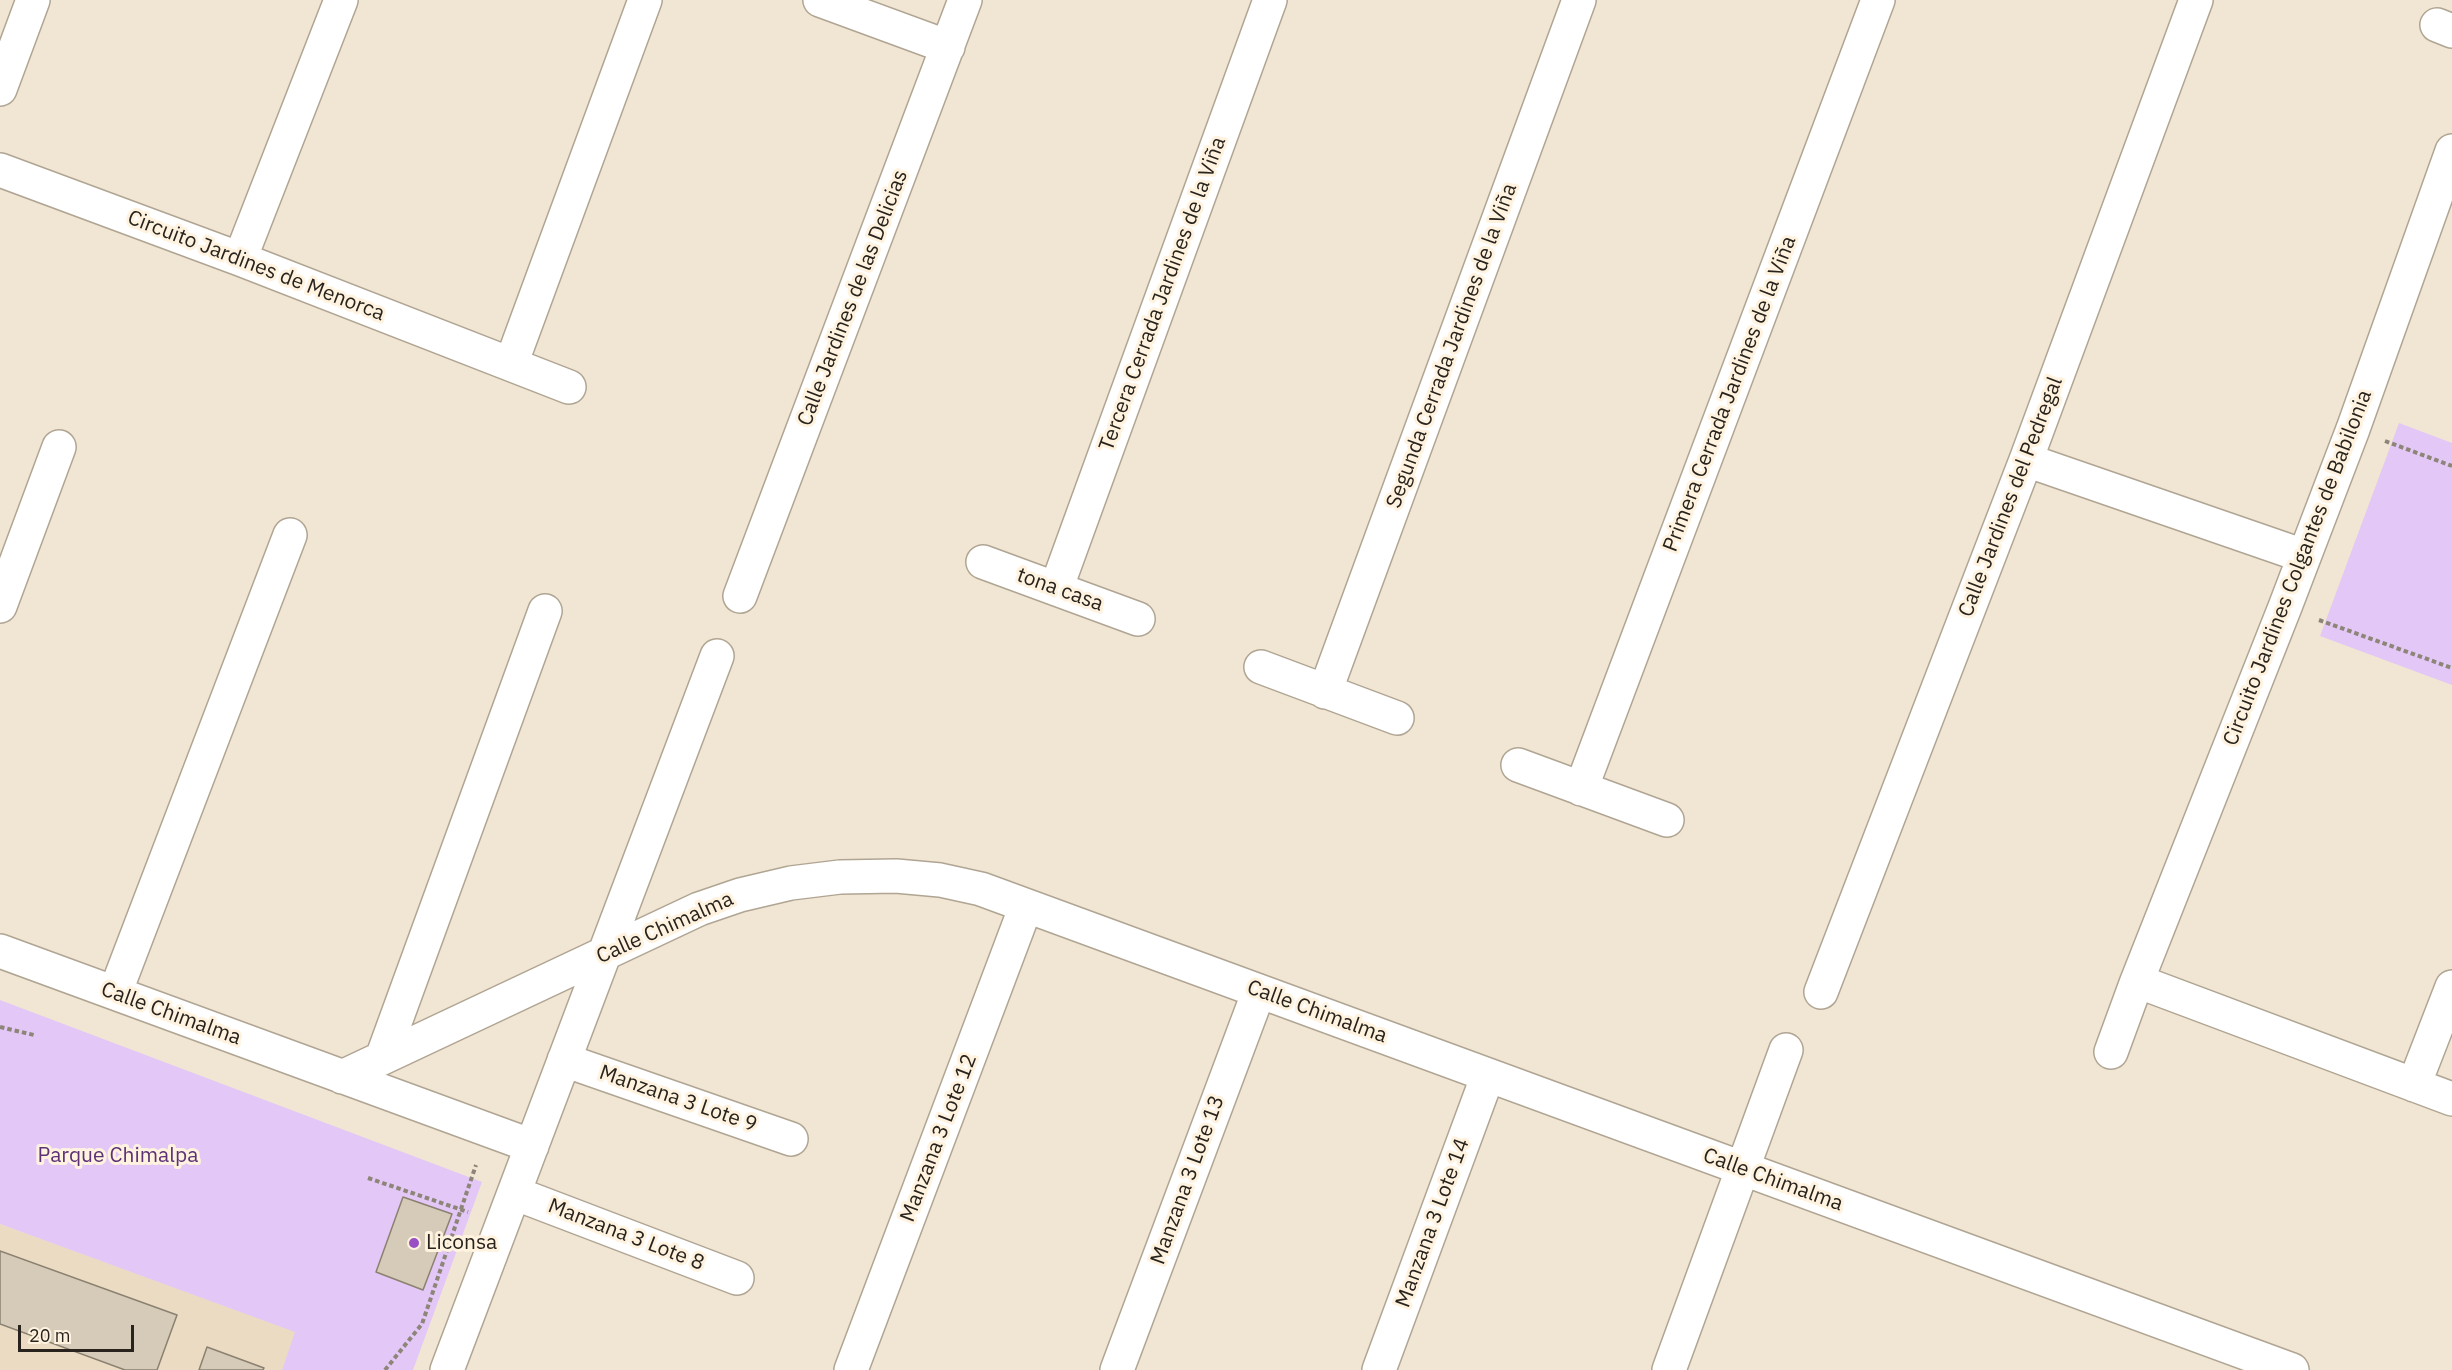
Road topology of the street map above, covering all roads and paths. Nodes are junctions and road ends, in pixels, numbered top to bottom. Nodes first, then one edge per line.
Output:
1 (33, 0) edge
2 (341, 0) edge
3 (645, 0) edge
4 (820, 0) edge
5 (966, 0) edge
6 (1270, 0) edge
7 (1579, 0) edge
8 (1878, 0) edge
9 (2196, 0) edge
10 (948, 47) junction
11 (0, 89) edge
12 (2452, 151) edge
13 (0, 170) edge
14 (240, 259) junction
15 (511, 364) junction
16 (568, 387) dead end
17 (2353, 429) junction
18 (59, 447) dead end
19 (2026, 460) junction
20 (2452, 466) edge
21 (290, 535) dead end
22 (2304, 556) junction
23 (983, 562) dead end
24 (1056, 589) junction
25 (740, 596) dead end
26 (0, 606) edge
27 (2285, 607) junction
28 (545, 611) dead end
29 (1138, 618) dead end
30 (717, 656) dead end
31 (1261, 667) dead end
32 (2452, 668) edge
33 (1325, 692) junction
34 (1397, 718) dead end
35 (1518, 765) dead end
36 (1581, 789) junction
37 (1667, 820) dead end
38 (1026, 906) junction
39 (0, 951) edge
40 (605, 954) junction
41 (2137, 981) junction
42 (2452, 987) edge
43 (1259, 991) junction
44 (1821, 992) dead end
45 (115, 993) junction
46 (0, 1027) edge
47 (34, 1035) dead end
48 (1786, 1050) dead end
49 (2111, 1052) dead end
50 (382, 1058) junction
51 (564, 1060) junction
52 (1488, 1075) junction
53 (342, 1077) junction
54 (2414, 1085) junction
55 (2452, 1099) edge
56 (488, 1130) junction
57 (791, 1139) dead end
58 (532, 1146) junction
59 (1743, 1168) junction
60 (368, 1178) dead end
61 (509, 1205) junction
62 (460, 1211) junction
63 (737, 1278) dead end
64 (385, 1370) edge
65 (447, 1370) edge
66 (851, 1370) edge
67 (1117, 1370) edge
68 (1379, 1370) edge
69 (1669, 1370) edge
70 (2292, 1370) edge

1 - 11 street
2 - 14 street
3 - 15 street
4 - 10 street
5 - 10 street, Calle Jardines de las Delicias
6 - 24 street, Tercera Cerrada Jardines de la Viña
7 - 33 street, Segunda Cerrada Jardines de la Viña
8 - 36 street, Primera Cerrada Jardines de la Viña
9 - 19 street, Calle Jardines del Pedregal
10 - 25 street, Calle Jardines de las Delicias
12 - 17 street, Circuito Jardines Colgantes de Babilonia
13 - 14 street, Circuito Jardines de Menorca
14 - 15 street, Circuito Jardines de Menorca
15 - 16 street, Circuito Jardines de Menorca
17 - 20 path
17 - 22 street, Circuito Jardines Colgantes de Babilonia
18 - 26 street
19 - 22 street
19 - 44 street, Calle Jardines del Pedregal
21 - 45 street
22 - 27 street, Circuito Jardines Colgantes de Babilonia
23 - 24 street, tona casa
24 - 29 street, tona casa
27 - 32 path
27 - 41 street, Circuito Jardines Colgantes de Babilonia
28 - 50 street
30 - 40 street
31 - 33 street
33 - 34 street
35 - 36 street
36 - 37 street
38 - 40 street, Calle Chimalma
38 - 43 street, Calle Chimalma
38 - 66 street, Manzana 3 Lote 12
39 - 45 street, Calle Chimalma
40 - 50 street, Calle Chimalma
40 - 51 street
41 - 49 street, Circuito Jardines Colgantes de Babilonia
41 - 54 street
42 - 54 street
43 - 52 street, Calle Chimalma
43 - 67 street, Manzana 3 Lote 13
45 - 53 street, Calle Chimalma
46 - 47 path
48 - 59 street
50 - 53 street, Calle Chimalma
51 - 57 street, Manzana 3 Lote 9
51 - 58 street
52 - 59 street, Calle Chimalma
52 - 68 street, Manzana 3 Lote 14
53 - 56 street, Calle Chimalma
54 - 55 street
56 - 58 street, Calle Chimalma
56 - 62 path
58 - 61 street
59 - 69 street
59 - 70 street, Calle Chimalma
60 - 62 path
61 - 62 path
61 - 63 street, Manzana 3 Lote 8
61 - 65 street
62 - 64 path

